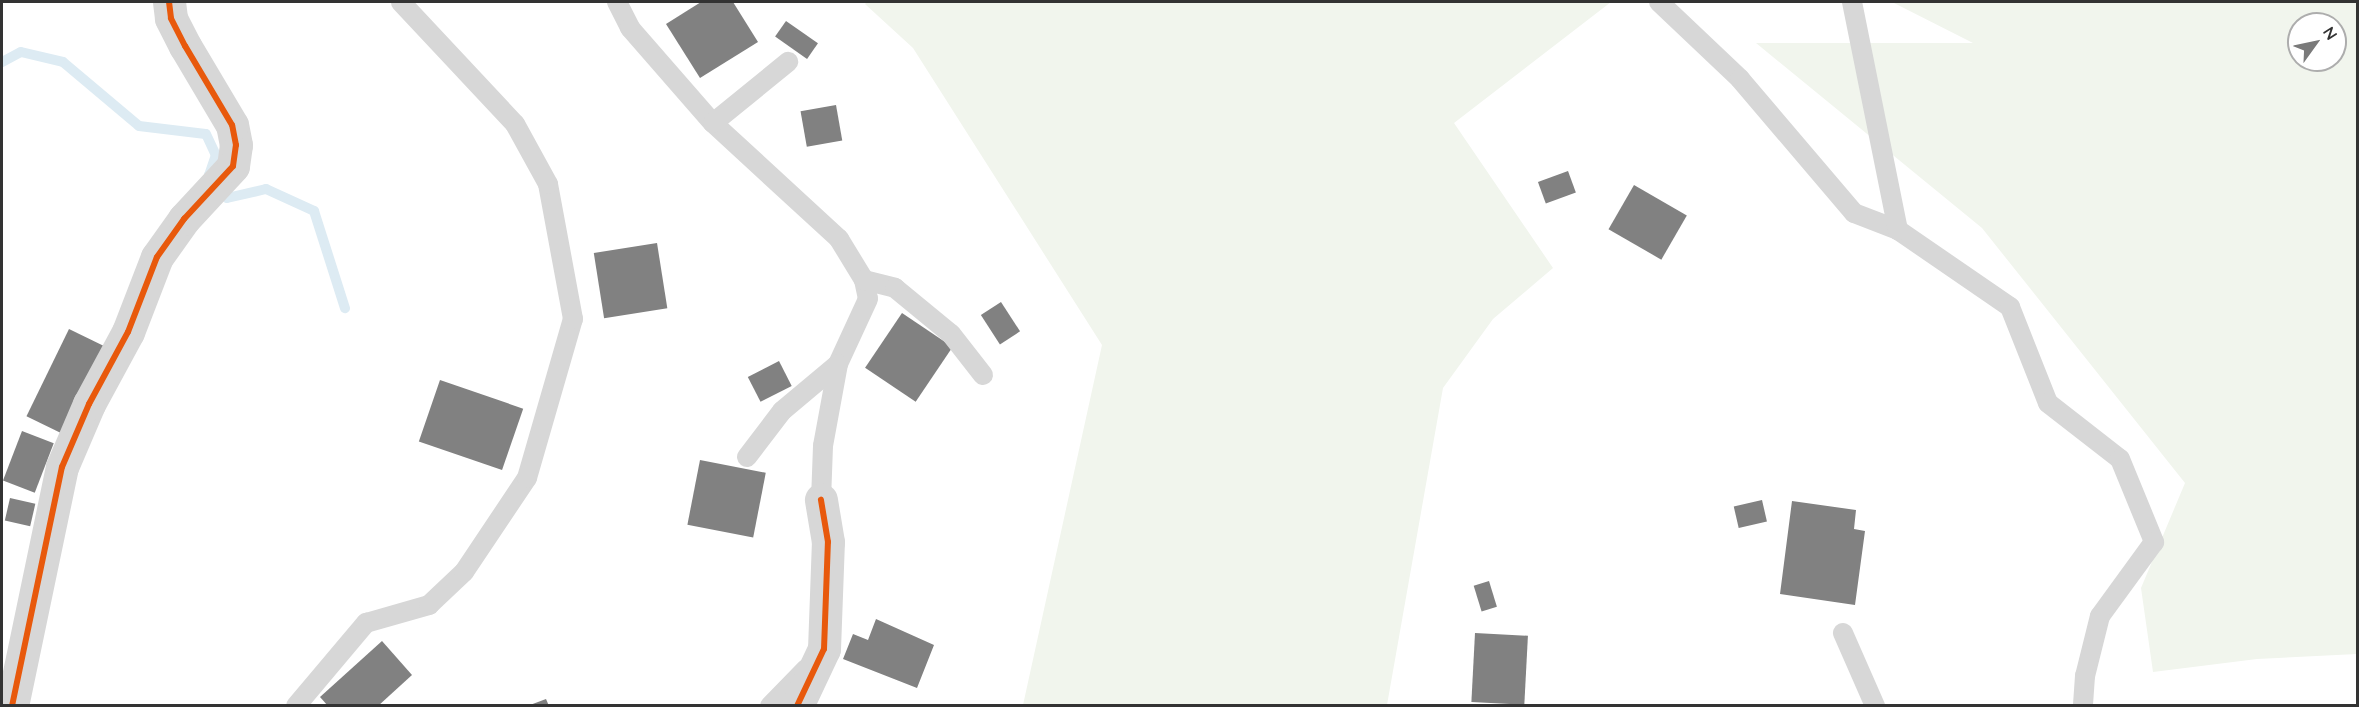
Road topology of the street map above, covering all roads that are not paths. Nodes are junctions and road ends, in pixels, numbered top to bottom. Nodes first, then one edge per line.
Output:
1 (169, 2) edge
2 (401, 2) edge
3 (617, 2) edge
4 (1659, 2) edge
5 (1852, 2) edge
6 (788, 62) dead end
7 (714, 123) junction
8 (1898, 230) junction
9 (864, 280) junction
10 (838, 364) junction
11 (983, 375) dead end
12 (747, 457) dead end
13 (821, 500) joint
14 (1843, 633) dead end
15 (824, 649) junction
16 (12, 705) edge
17 (296, 705) edge
18 (770, 705) edge
19 (797, 705) edge
20 (1875, 705) edge
21 (2083, 705) edge

1 - 16 street
2 - 17 lane
3 - 7 lane
4 - 8 lane
5 - 8 lane
6 - 7 lane
7 - 9 lane
8 - 21 lane
9 - 10 lane
9 - 11 lane
10 - 12 lane
10 - 13 lane
13 - 15 street
14 - 20 lane
15 - 18 lane
15 - 19 street

